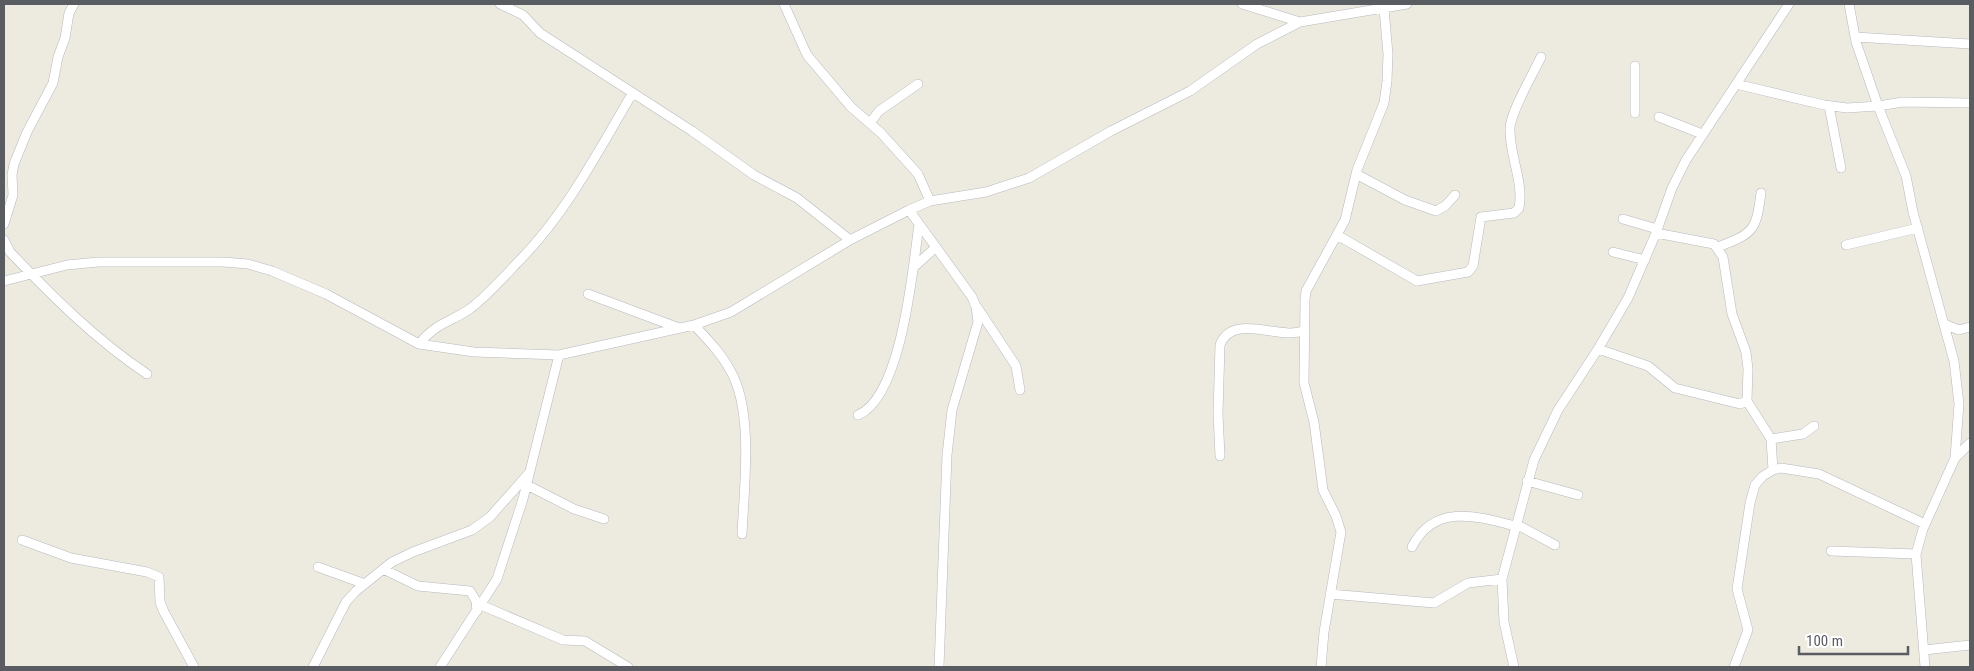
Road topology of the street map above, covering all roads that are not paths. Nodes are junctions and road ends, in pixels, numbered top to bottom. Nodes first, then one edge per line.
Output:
1 (74, 4) edge
2 (500, 4) edge
3 (784, 4) edge
4 (1242, 4) edge
5 (1407, 4) edge
6 (1789, 4) edge
7 (1849, 4) edge
8 (1384, 9) junction
9 (1300, 22) junction
10 (1855, 37) junction
11 (1970, 44) edge
12 (1541, 57) dead end
13 (1635, 66) dead end
14 (918, 84) dead end
15 (1736, 84) junction
16 (632, 94) junction
17 (1970, 103) edge
18 (1829, 106) junction
19 (1878, 106) junction
20 (1635, 114) dead end
21 (1659, 117) dead end
22 (870, 123) junction
23 (1702, 134) junction
24 (1842, 168) dead end
25 (1356, 174) junction
26 (1761, 194) dead end
27 (1455, 195) dead end
28 (930, 202) junction
29 (909, 210) junction
30 (1623, 219) dead end
31 (4, 224) edge
32 (919, 224) junction
33 (1918, 228) junction
34 (1656, 231) junction
35 (1337, 236) junction
36 (4, 240) edge
37 (850, 240) junction
38 (1846, 245) dead end
39 (936, 247) junction
40 (1718, 247) junction
41 (1614, 252) dead end
42 (1645, 260) junction
43 (913, 268) junction
44 (30, 274) junction
45 (4, 281) edge
46 (588, 294) dead end
47 (976, 307) junction
48 (1944, 324) junction
49 (694, 325) junction
50 (1970, 327) edge
51 (679, 328) junction
52 (1305, 330) junction
53 (418, 344) junction
54 (1598, 349) junction
55 (559, 355) junction
56 (147, 374) dead end
57 (1020, 390) dead end
58 (1747, 401) junction
59 (858, 416) dead end
60 (1814, 426) dead end
61 (1771, 439) junction
62 (1970, 443) edge
63 (1220, 456) dead end
64 (1955, 458) junction
65 (1773, 470) junction
66 (531, 471) junction
67 (1527, 481) junction
68 (527, 485) junction
69 (1578, 495) dead end
70 (604, 520) dead end
71 (1925, 524) junction
72 (1515, 525) junction
73 (742, 534) dead end
74 (22, 540) dead end
75 (1555, 545) dead end
76 (1412, 547) dead end
77 (1831, 551) dead end
78 (1916, 554) junction
79 (318, 567) dead end
80 (384, 569) junction
81 (1502, 579) junction
82 (365, 584) junction
83 (1330, 594) junction
84 (479, 608) junction
85 (1970, 645) edge
86 (1924, 650) junction
87 (194, 667) edge
88 (313, 667) edge
89 (440, 667) edge
90 (628, 667) edge
91 (939, 667) edge
92 (1321, 667) edge
93 (1514, 667) edge
94 (1734, 667) edge
95 (1925, 667) edge

1 - 31 street
2 - 16 street
3 - 22 street
4 - 9 street
5 - 8 street
6 - 15 street
7 - 10 street
8 - 9 street
8 - 25 street
9 - 28 street
10 - 11 street
10 - 19 street
12 - 35 street
13 - 20 street
14 - 22 street
15 - 18 street
15 - 23 street
16 - 37 street
16 - 53 street
17 - 19 street
18 - 19 street
18 - 24 street
19 - 33 street
21 - 23 street
22 - 28 street
23 - 34 street
25 - 27 street
25 - 35 street
26 - 40 street
28 - 29 street
29 - 32 street
29 - 37 street
30 - 34 street
32 - 39 street
32 - 43 street
33 - 38 street
33 - 48 street
34 - 40 street
34 - 42 street
35 - 52 street
36 - 44 street
37 - 49 street
39 - 43 street
39 - 47 street
40 - 58 street
41 - 42 street
42 - 54 street
43 - 59 street
44 - 45 street
44 - 53 street
44 - 56 street
46 - 51 street
47 - 57 street
47 - 91 street
48 - 50 street
48 - 64 street
49 - 51 street
49 - 73 street
51 - 55 street
52 - 63 street
52 - 83 street
53 - 55 street
54 - 58 street
54 - 67 street
55 - 66 street
58 - 61 street
60 - 61 street
61 - 65 street
62 - 64 street
64 - 71 street
65 - 71 street
65 - 94 street
66 - 68 street
66 - 80 street
67 - 69 street
67 - 72 street
68 - 70 street
68 - 84 street
71 - 78 street
72 - 75 street
72 - 76 street
72 - 81 street
74 - 87 street
77 - 78 street
78 - 86 street
79 - 82 street
80 - 82 street
80 - 84 street
81 - 83 street
81 - 93 street
82 - 88 street
83 - 92 street
84 - 89 street
84 - 90 street
85 - 86 street
86 - 95 street

